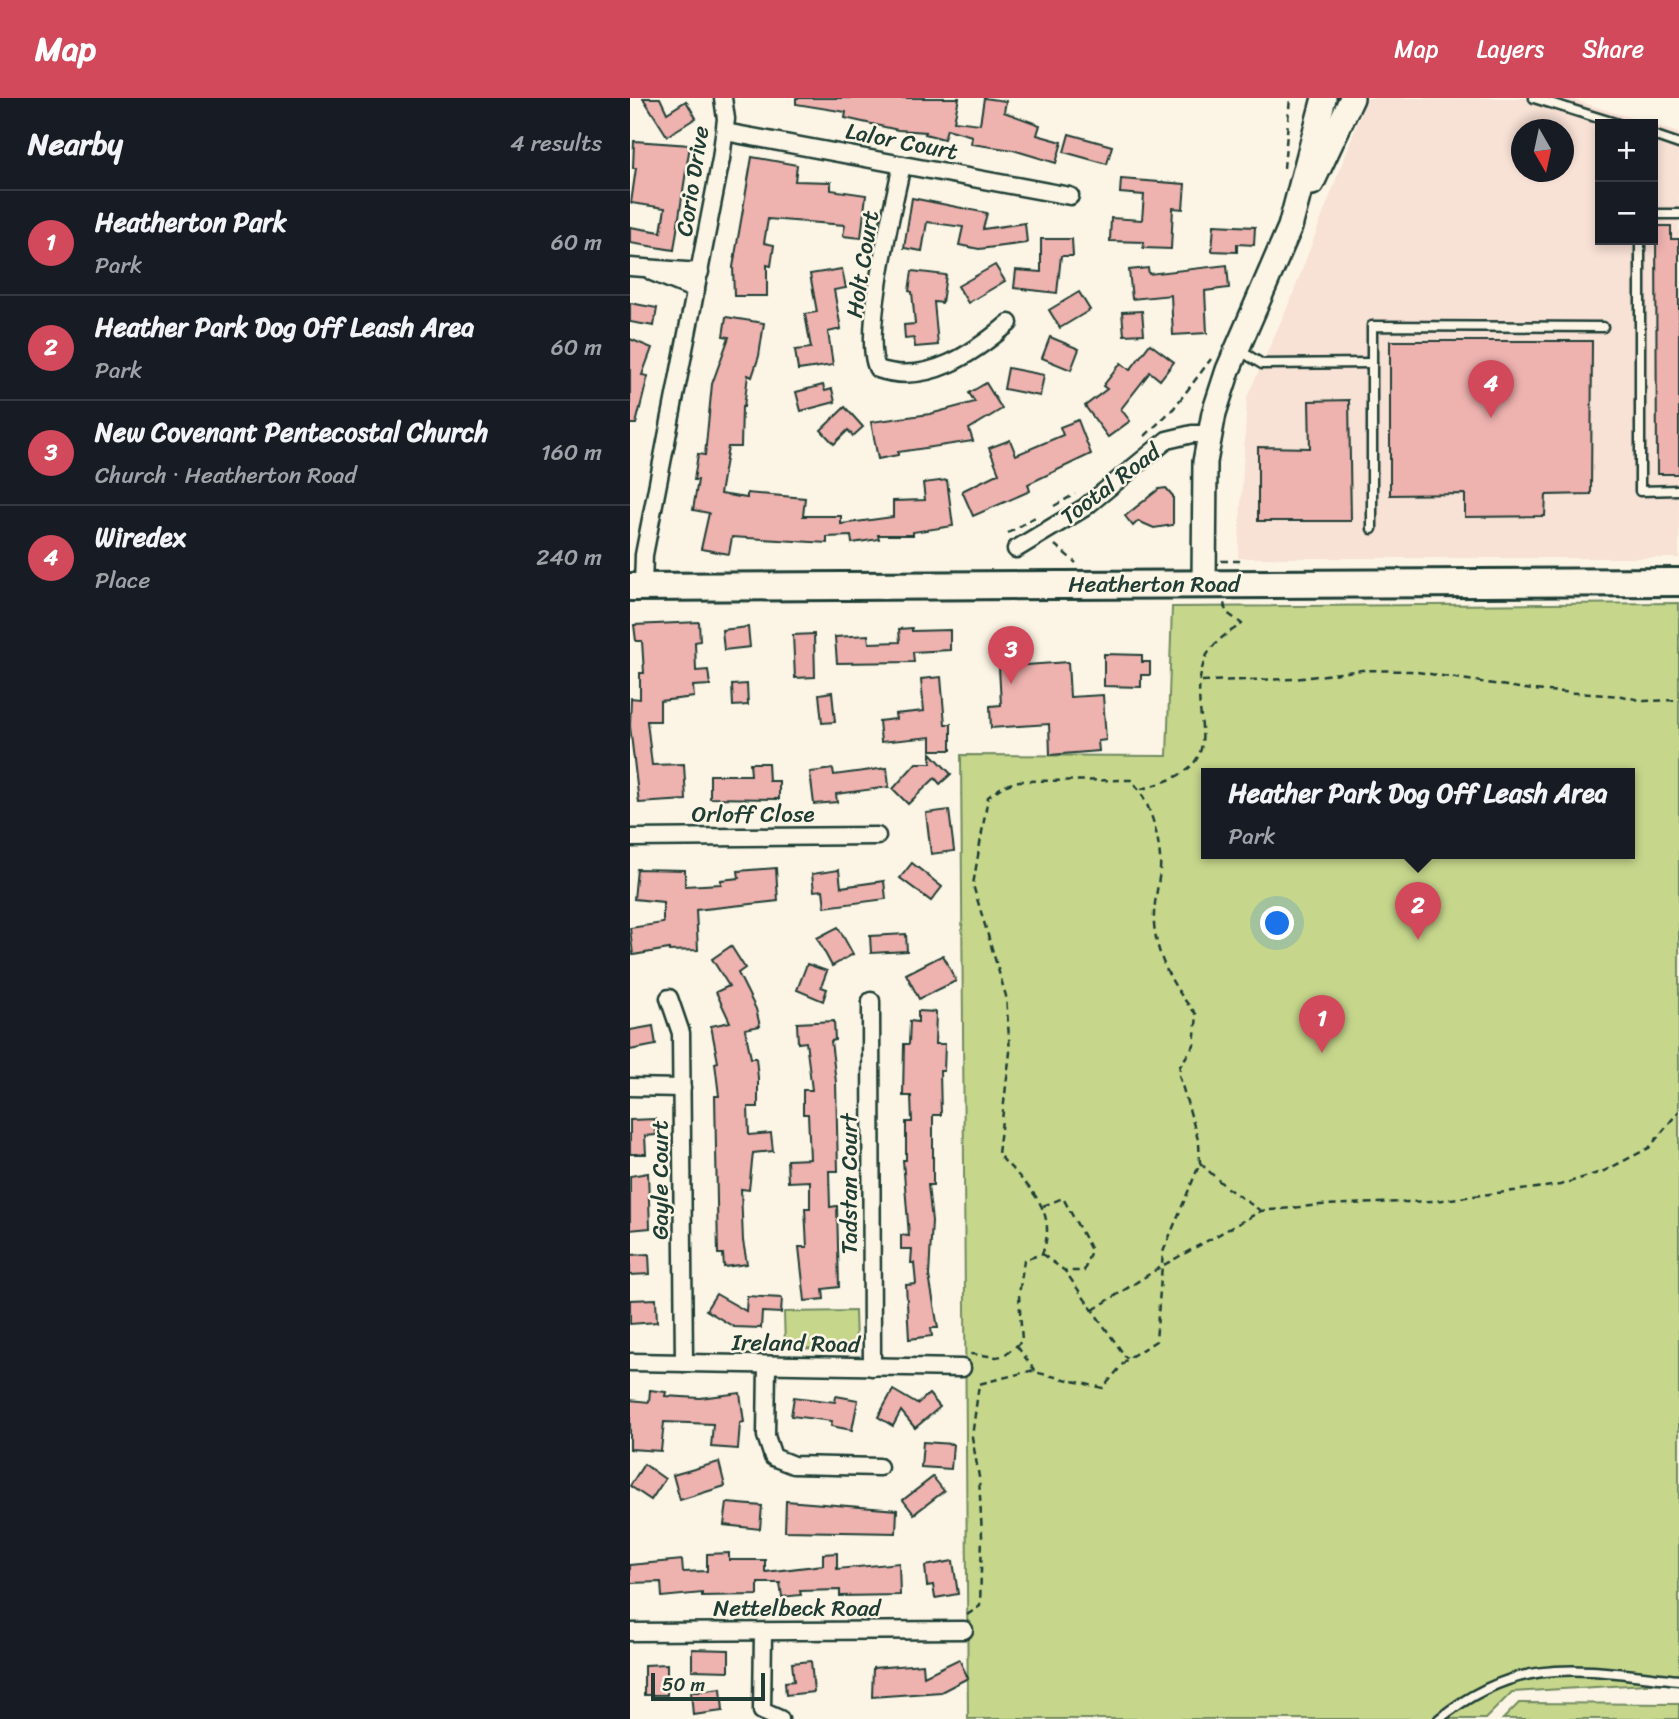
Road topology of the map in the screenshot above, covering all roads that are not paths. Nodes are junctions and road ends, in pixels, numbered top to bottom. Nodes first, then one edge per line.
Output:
1 (723, 98) edge
2 (1324, 98) edge
3 (1352, 98) edge
4 (1534, 98) edge
5 (1602, 119) edge
6 (725, 132) junction
7 (1658, 137) edge
8 (1679, 144) edge
9 (902, 165) junction
10 (1070, 196) dead end
11 (1658, 214) edge
12 (1679, 214) edge
13 (1290, 227) junction
14 (1640, 245) edge
15 (630, 267) edge
16 (650, 271) junction
17 (700, 272) junction
18 (696, 290) junction
19 (1009, 323) dead end
20 (1604, 327) dead end
21 (1238, 349) junction
22 (1372, 363) junction
23 (1210, 434) junction
24 (1679, 490) edge
25 (1372, 529) dead end
26 (1016, 549) dead end
27 (1213, 576) junction
28 (1679, 582) edge
29 (637, 587) edge
30 (877, 836) dead end
31 (630, 838) edge
32 (669, 999) dead end
33 (871, 1001) dead end
34 (630, 1087) edge
35 (682, 1088) junction
36 (965, 1361) road end
37 (630, 1362) edge
38 (684, 1363) junction
39 (767, 1365) junction
40 (872, 1367) junction
41 (879, 1467) dead end
42 (964, 1622) road end
43 (630, 1632) edge
44 (763, 1632) junction
45 (1679, 1680) edge
46 (760, 1715) edge
47 (780, 1719) edge
48 (1439, 1719) edge

1 - 6 street, Corio Drive
2 - 13 main road
3 - 13 main road
4 - 5 lane
6 - 9 street, Lalor Court
6 - 17 street, Corio Drive
7 - 8 lane
9 - 10 street, Lalor Court
9 - 19 street, Holt Court
11 - 12 lane
13 - 21 main road
14 - 24 lane
15 - 16 street, Corio Drive
16 - 17 street, Corio Drive
16 - 18 street, Corio Drive
17 - 18 street, Corio Drive
18 - 29 street, Corio Drive
20 - 22 lane
21 - 22 lane
21 - 23 main road
22 - 25 lane
23 - 26 street, Tootal Road
23 - 27 main road
27 - 28 main road, Heatherton Road
27 - 29 main road, Heatherton Road
30 - 31 street, Orloff Close
32 - 35 street, Gayle Court
33 - 40 street, Tadstan Court
34 - 35 street
35 - 38 street, Gayle Court
36 - 40 street, Ireland Road
37 - 38 street, Ireland Road
38 - 39 street, Ireland Road
39 - 40 street, Ireland Road
39 - 41 street
42 - 44 street, Nettelbeck Road
43 - 44 street, Nettelbeck Road
44 - 46 street
45 - 48 lane
46 - 47 street

